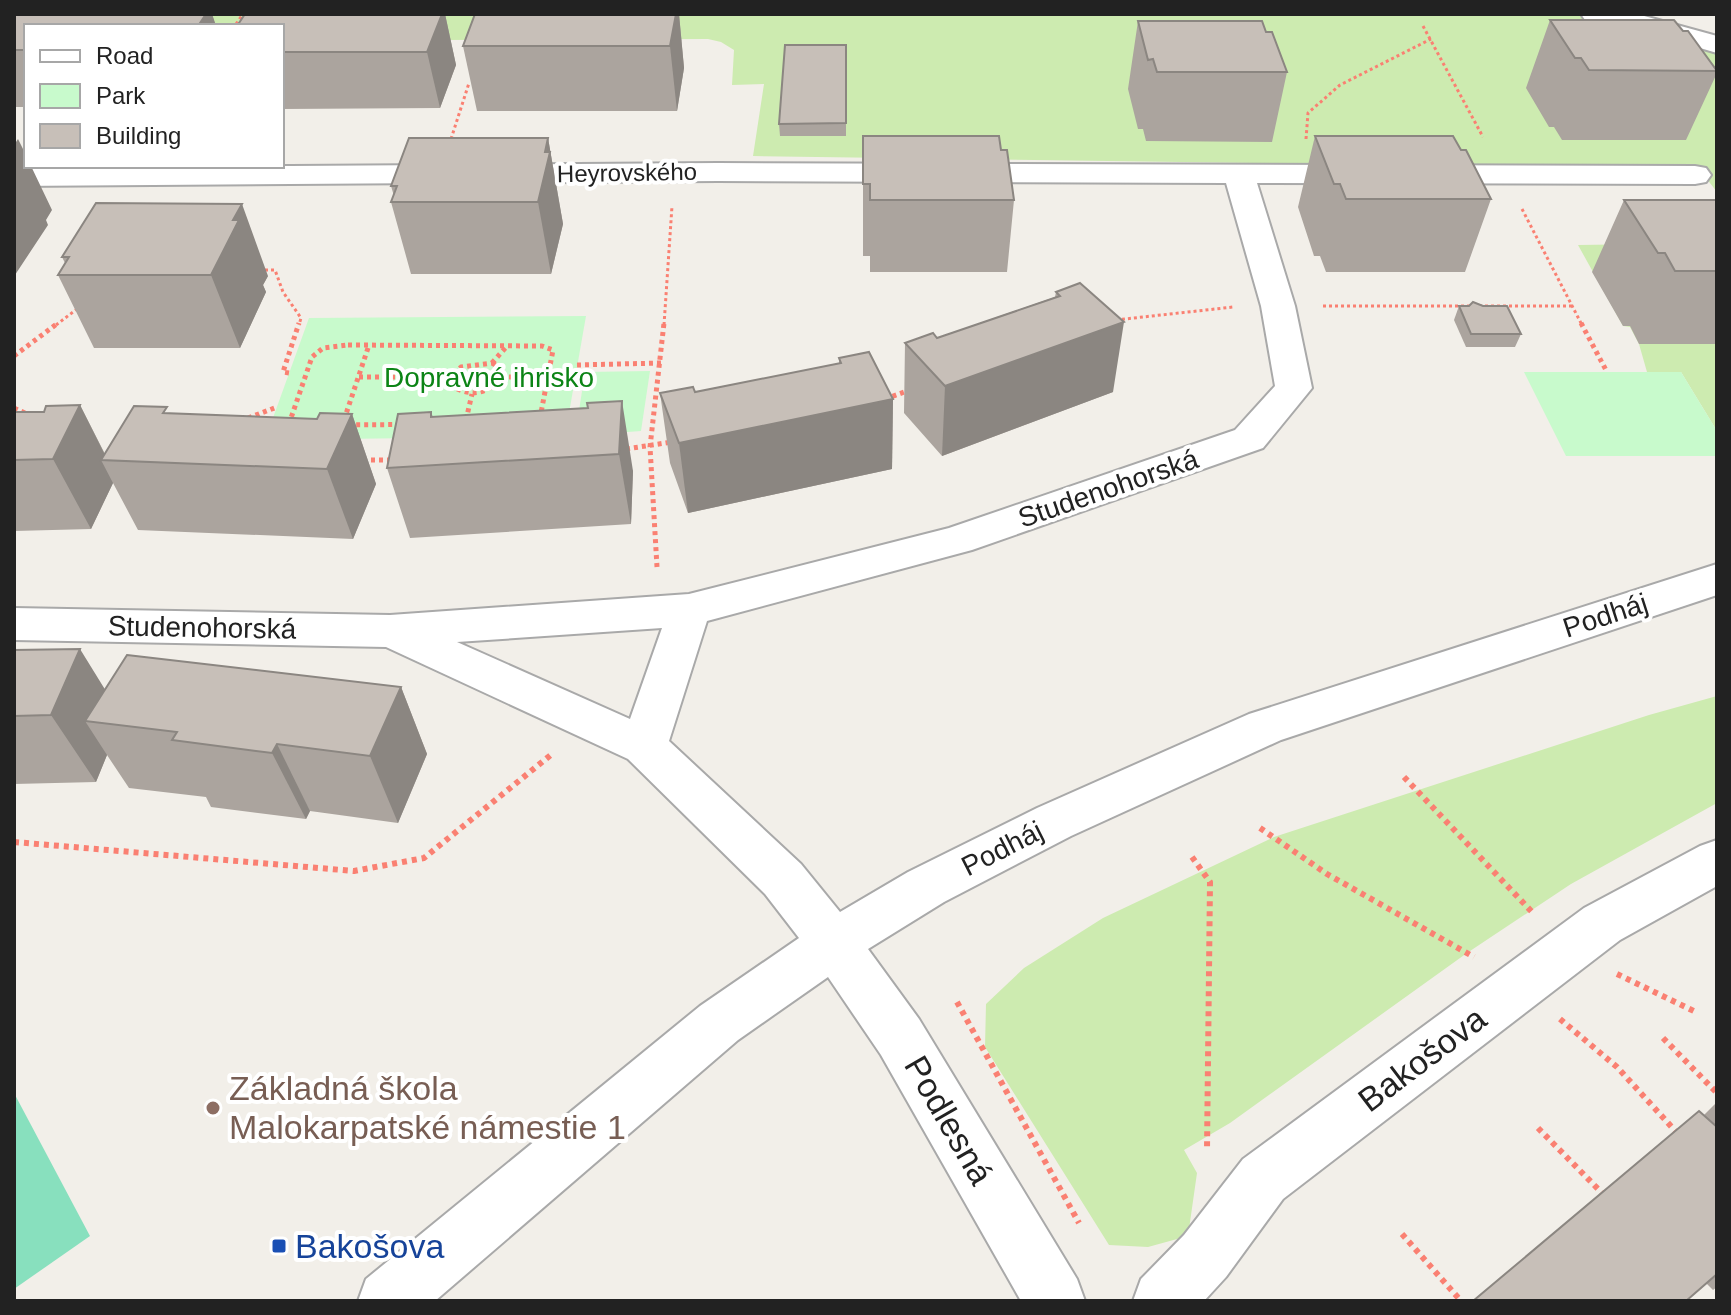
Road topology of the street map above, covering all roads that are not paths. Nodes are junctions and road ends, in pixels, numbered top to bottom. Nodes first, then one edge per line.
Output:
1 (1595, 14) edge
2 (1717, 45) edge
3 (1239, 175) junction
4 (1695, 175) dead end
5 (14, 177) edge
6 (1717, 579) edge
7 (689, 610) junction
8 (14, 624) edge
9 (390, 631) junction
10 (644, 746) junction
11 (1717, 861) edge
12 (834, 943) junction
13 (388, 1301) edge
14 (1055, 1301) edge
15 (1163, 1301) edge

1 - 2 street
3 - 4 street, Heyrovského
3 - 5 street, Heyrovského
3 - 7 street, Studenohorská
6 - 12 street, Podháj
7 - 9 street, Studenohorská
7 - 10 street
8 - 9 street, Studenohorská
9 - 10 street, Studenohorská
10 - 12 street, Studenohorská
11 - 15 street, Bakošova
12 - 13 street, Podháj
12 - 14 street, Podlesná

